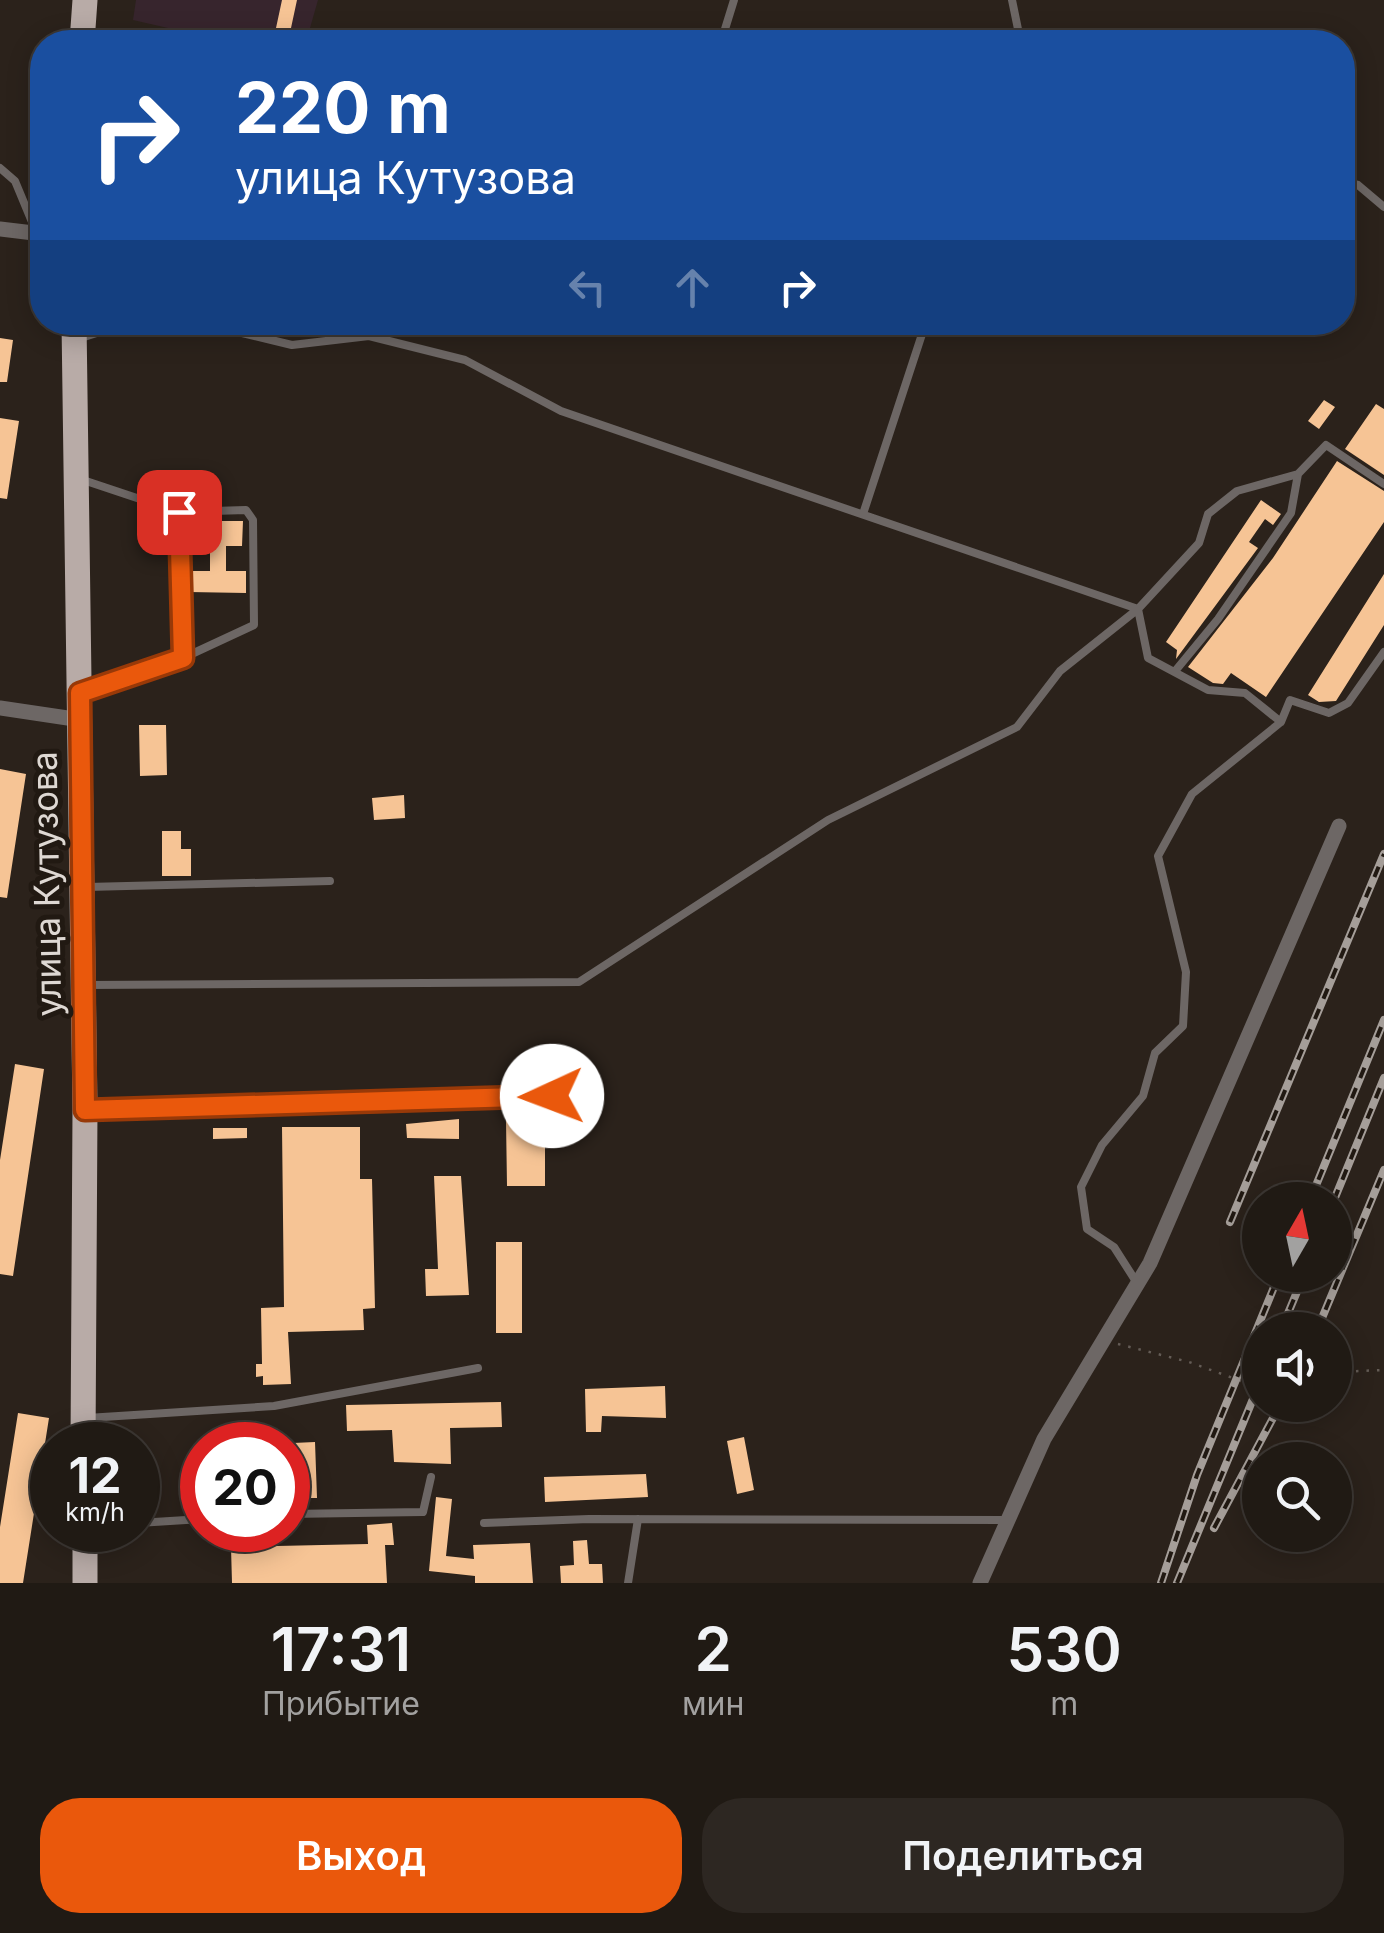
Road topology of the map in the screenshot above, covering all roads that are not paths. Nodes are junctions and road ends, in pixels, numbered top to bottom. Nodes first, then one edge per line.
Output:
1 (84, 0) edge
2 (734, 0) edge
3 (1012, 0) edge
4 (83, 30) edge
5 (724, 30) edge
6 (1018, 30) edge
7 (0, 168) edge
8 (1355, 184) edge
9 (1384, 208) edge
10 (30, 212) edge
11 (0, 229) edge
12 (30, 233) edge
13 (74, 335) edge
14 (253, 335) edge
15 (922, 335) edge
16 (369, 336) joint
17 (1298, 474) junction
18 (76, 478) junction
19 (1384, 484) edge
20 (179, 512) junction
21 (863, 514) junction
22 (1138, 609) junction
23 (1384, 652) edge
24 (183, 658) junction
25 (1176, 670) junction
26 (80, 693) junction
27 (0, 708) edge
28 (81, 720) junction
29 (1281, 722) junction
30 (1338, 826) dead end
31 (330, 882) dead end
32 (82, 887) junction
33 (83, 986) junction
34 (552, 1096) dead end
35 (85, 1110) junction
36 (1138, 1284) junction
37 (478, 1368) dead end
38 (83, 1418) junction
39 (83, 1422) edge
40 (431, 1477) dead end
41 (310, 1514) edge
42 (638, 1518) junction
43 (1005, 1520) junction
44 (484, 1523) dead end
45 (85, 1552) edge
46 (86, 1583) edge
47 (628, 1583) edge
48 (980, 1583) edge

1 - 4 main road
2 - 5 lane
3 - 6 lane
7 - 10 lane
8 - 9 lane
11 - 12 street
13 - 18 main road, улица Кутузова
14 - 16 lane
15 - 21 lane
16 - 21 lane
17 - 19 lane
17 - 22 lane
17 - 25 lane
18 - 20 lane
18 - 26 main road, улица Кутузова
20 - 24 lane
20 - 24 lane
21 - 22 lane
22 - 25 lane
22 - 33 lane
23 - 29 lane
24 - 26 lane
25 - 29 lane
26 - 28 main road, улица Кутузова
27 - 28 street
28 - 32 main road, улица Кутузова
29 - 36 lane
30 - 36 street
31 - 32 lane
32 - 33 main road, улица Кутузова
33 - 35 main road, улица Кутузова
34 - 35 lane
35 - 38 main road, улица Кутузова
36 - 43 street
37 - 38 lane
38 - 39 main road, улица Кутузова
40 - 41 lane
42 - 43 lane
42 - 44 lane
42 - 47 lane
43 - 48 street
45 - 46 main road

